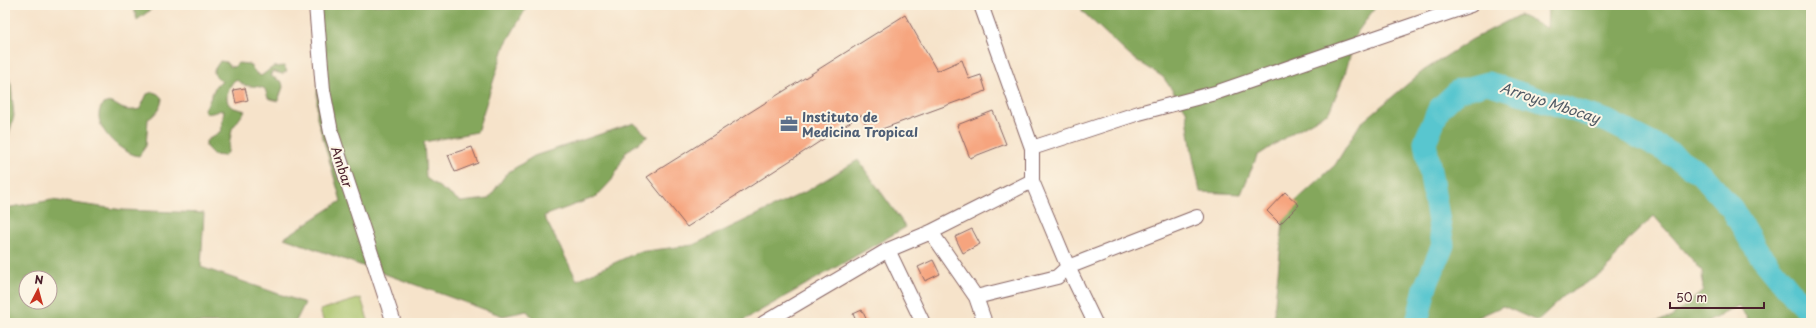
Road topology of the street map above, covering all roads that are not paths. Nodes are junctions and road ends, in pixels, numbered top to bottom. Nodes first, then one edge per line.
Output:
1 (316, 5) edge
2 (981, 5) edge
3 (1471, 5) edge
4 (1032, 148) junction
5 (1032, 181) junction
6 (1197, 217) dead end
7 (931, 232) junction
8 (888, 250) junction
9 (1068, 267) junction
10 (976, 297) junction
11 (767, 322) edge
12 (394, 323) edge
13 (923, 323) edge
14 (985, 323) edge
15 (1095, 323) edge

1 - 12 street, Ambar
2 - 4 street
3 - 4 street
4 - 5 street
5 - 7 street
5 - 9 street
6 - 9 street
7 - 8 street
7 - 10 street
8 - 11 street
8 - 13 street
9 - 10 street
9 - 15 street
10 - 14 street

